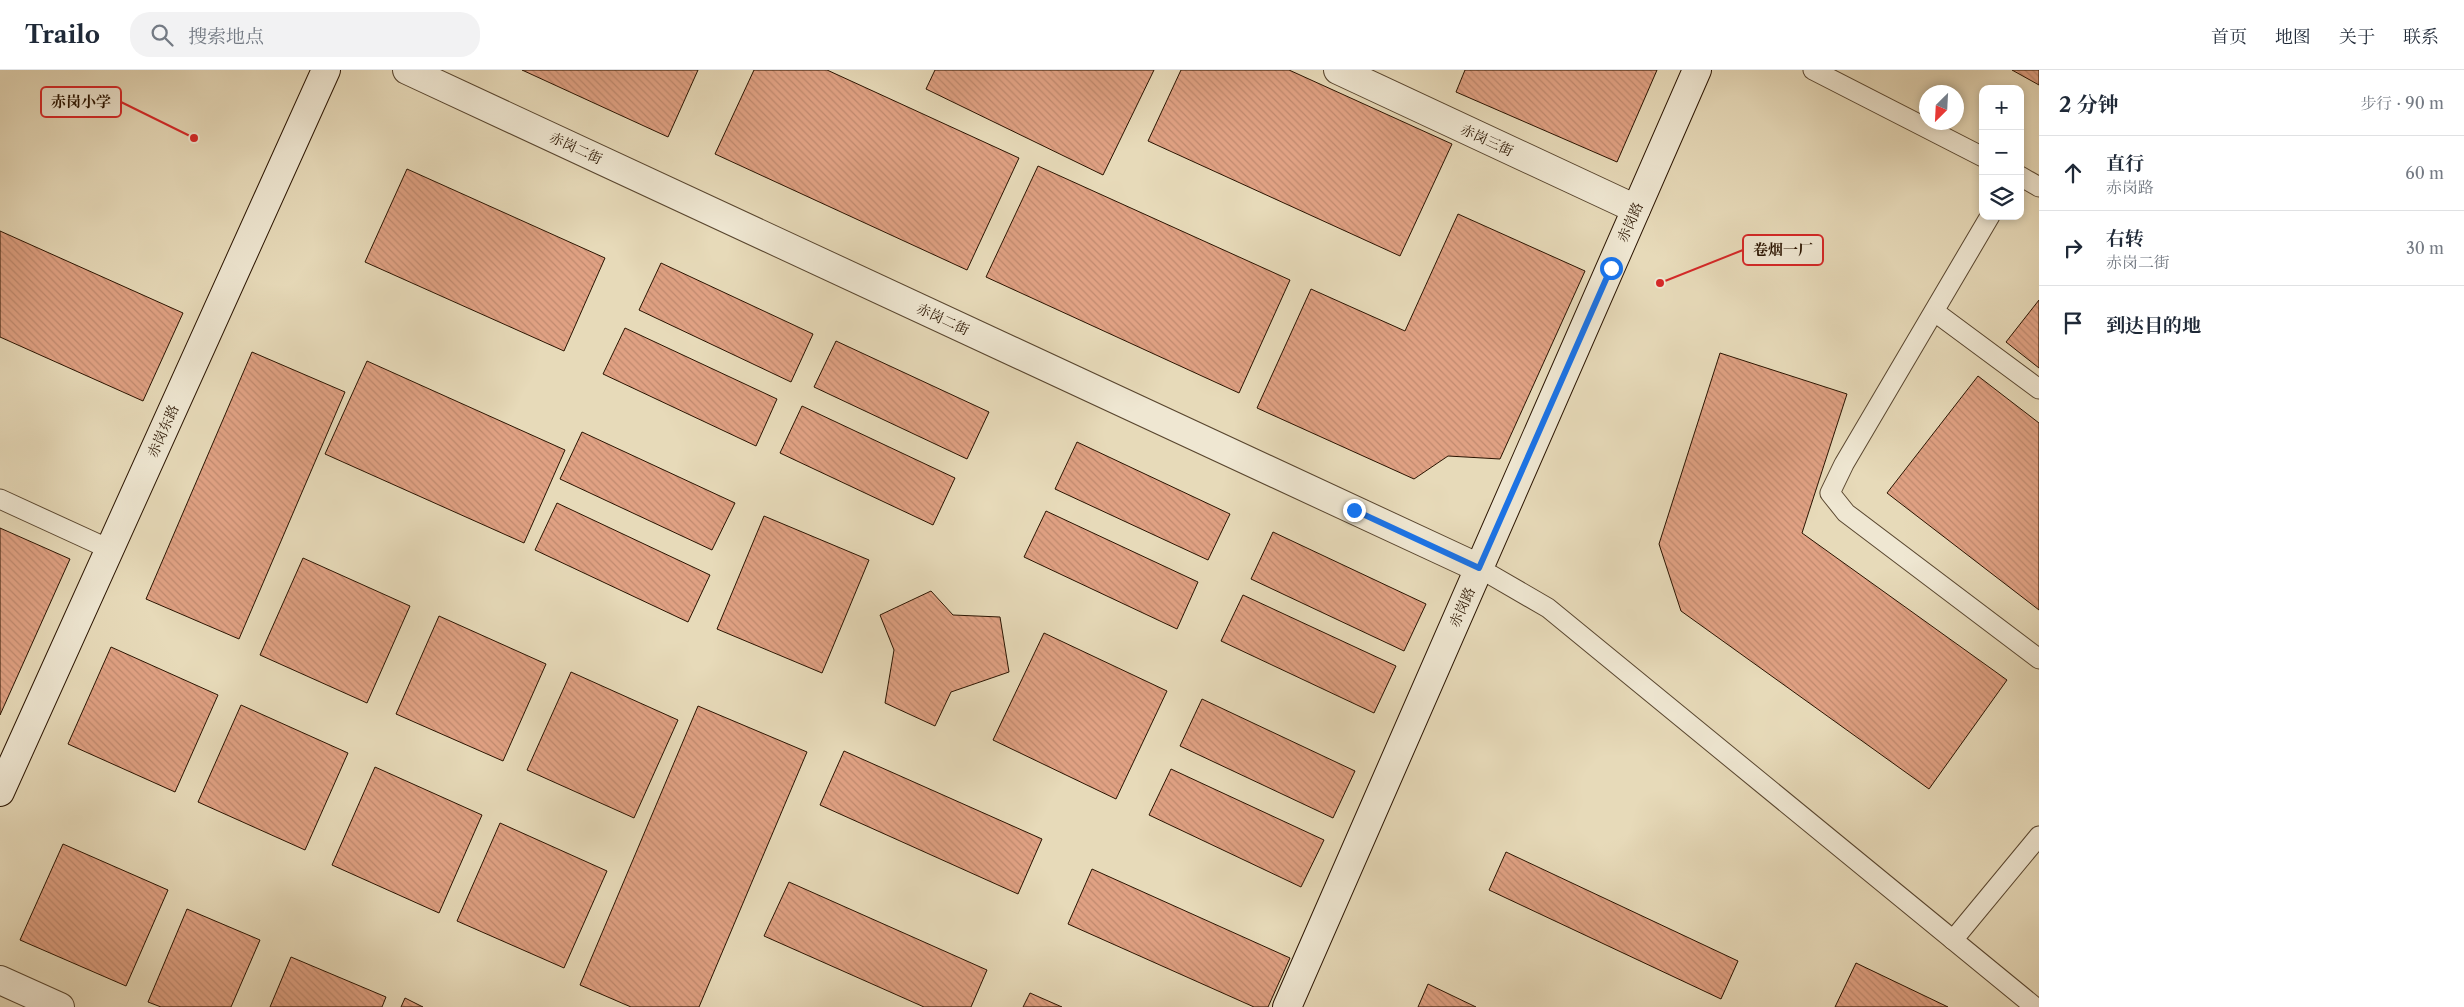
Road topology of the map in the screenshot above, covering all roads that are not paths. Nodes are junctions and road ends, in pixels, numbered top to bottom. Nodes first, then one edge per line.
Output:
1 (326, 70) edge
2 (407, 70) edge
3 (1338, 70) edge
4 (1697, 70) edge
5 (1813, 70) edge
6 (1979, 155) edge
7 (2024, 178) edge
8 (2039, 187) edge
9 (1636, 209) junction
10 (1988, 220) edge
11 (1935, 312) junction
12 (2039, 389) edge
13 (0, 499) edge
14 (109, 549) junction
15 (1479, 568) junction
16 (2039, 659) edge
17 (0, 792) edge
18 (2039, 836) edge
19 (1953, 940) junction
20 (0, 980) edge
21 (60, 1007) edge
22 (1287, 1007) edge
23 (2035, 1007) edge

1 - 14 street, 赤岗东路
2 - 15 street, 赤岗二街
3 - 9 street, 赤岗三街
4 - 9 street, 赤岗路
5 - 6 lane
7 - 8 lane
9 - 15 street, 赤岗路
10 - 11 lane
11 - 12 lane
11 - 16 lane
13 - 14 lane
14 - 17 street, 赤岗东路
15 - 19 lane
15 - 22 street, 赤岗路
18 - 19 lane
19 - 23 lane
20 - 21 street

